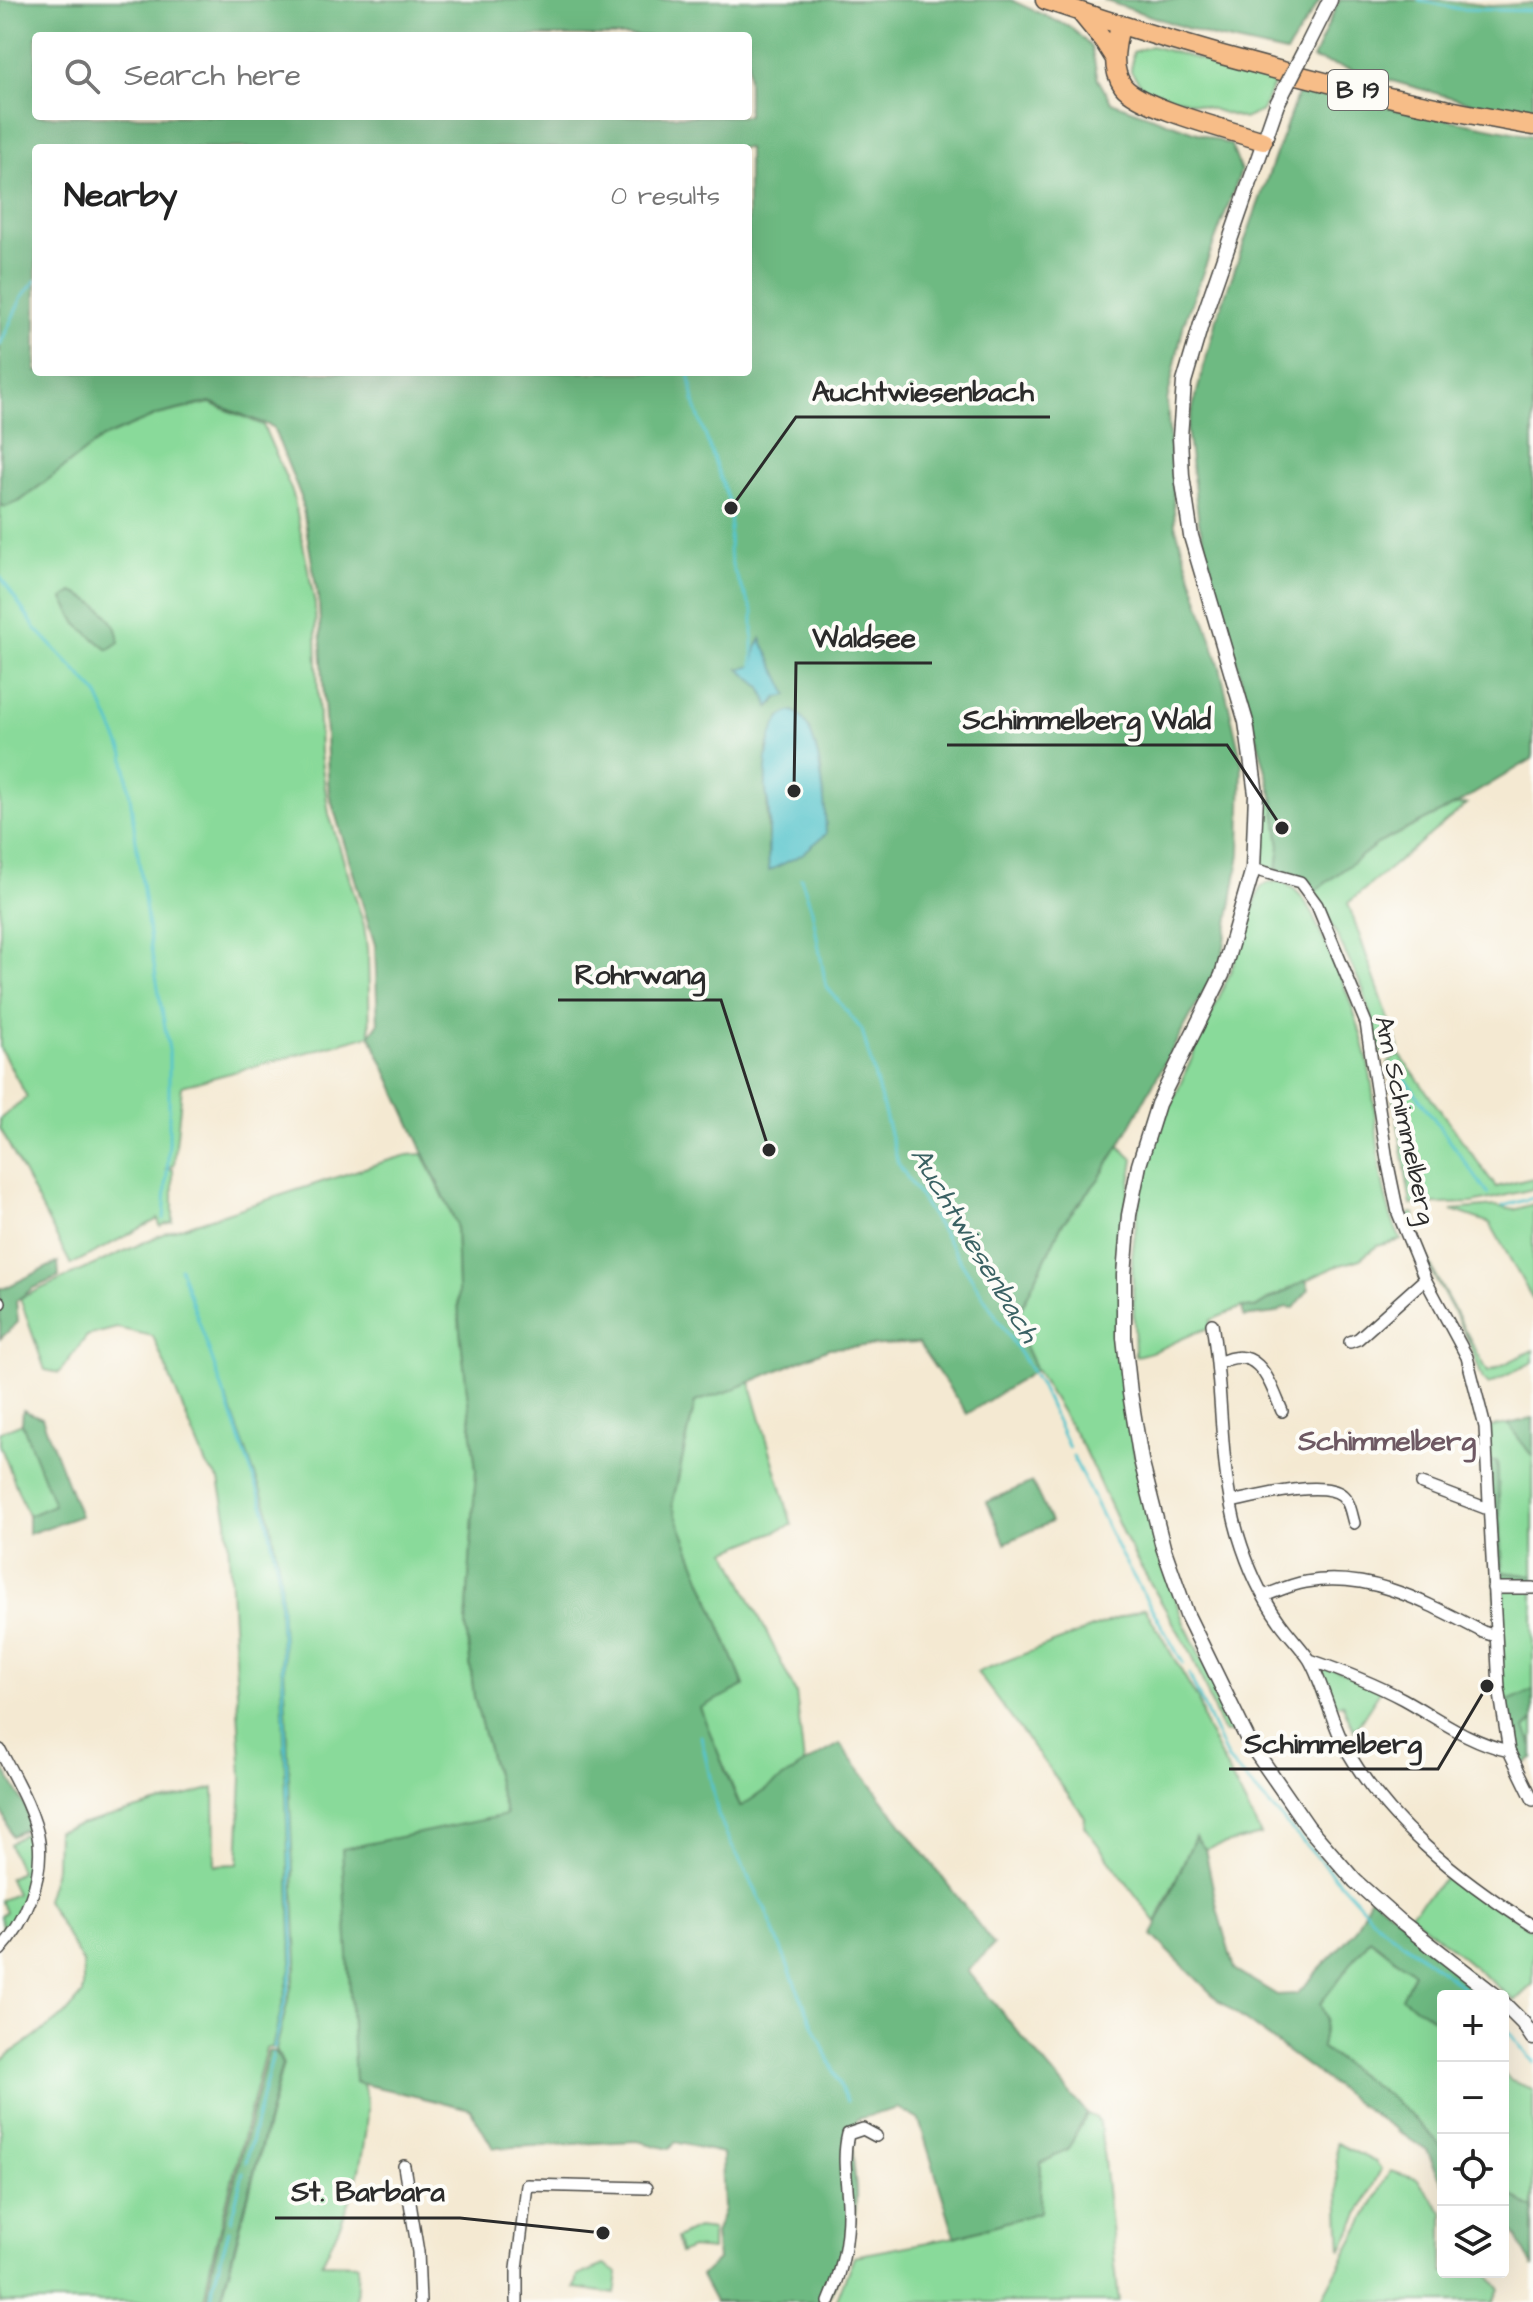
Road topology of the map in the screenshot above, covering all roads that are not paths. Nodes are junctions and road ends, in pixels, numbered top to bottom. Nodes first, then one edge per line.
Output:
1 (1045, 0) edge
2 (1330, 0) edge
3 (1079, 12) junction
4 (1120, 25) junction
5 (1115, 59) junction
6 (1533, 126) edge
7 (1263, 141) junction
8 (1253, 869) junction
9 (1425, 1279) junction
10 (1212, 1324) dead end
11 (1350, 1342) dead end
12 (1219, 1363) junction
13 (1282, 1411) dead end
14 (1422, 1484) dead end
15 (1231, 1502) junction
16 (1488, 1509) junction
17 (1354, 1523) dead end
18 (1493, 1588) junction
19 (1533, 1588) edge
20 (1264, 1596) junction
21 (1495, 1636) junction
22 (1310, 1660) junction
23 (0, 1750) edge
24 (1509, 1751) junction
25 (1533, 1800) edge
26 (1533, 1926) edge
27 (0, 1950) edge
28 (1488, 1990) edge
29 (1509, 2010) edge
30 (1533, 2038) edge
31 (876, 2136) dead end
32 (404, 2166) dead end
33 (646, 2188) dead end
34 (420, 2302) edge
35 (517, 2302) edge
36 (829, 2302) edge

1 - 3 main road, B 19
2 - 7 street, bridge
3 - 4 main road, B 19
3 - 5 main road
4 - 5 main road
4 - 6 main road, B 19
5 - 7 main road
7 - 8 street
8 - 9 street, Am Schimmelberg
8 - 28 street
9 - 11 street
9 - 16 street, Am Schimmelberg
10 - 12 street
12 - 13 street
12 - 15 street
14 - 16 street
15 - 17 street
15 - 20 street
16 - 18 street, Am Schimmelberg
18 - 19 street
18 - 21 street, Am Schimmelberg
20 - 21 street
20 - 22 street
21 - 24 street, Am Schimmelberg
22 - 24 street
22 - 26 street
23 - 27 street
24 - 25 street, Am Schimmelberg
29 - 30 street
31 - 36 street
32 - 34 street
33 - 35 street

